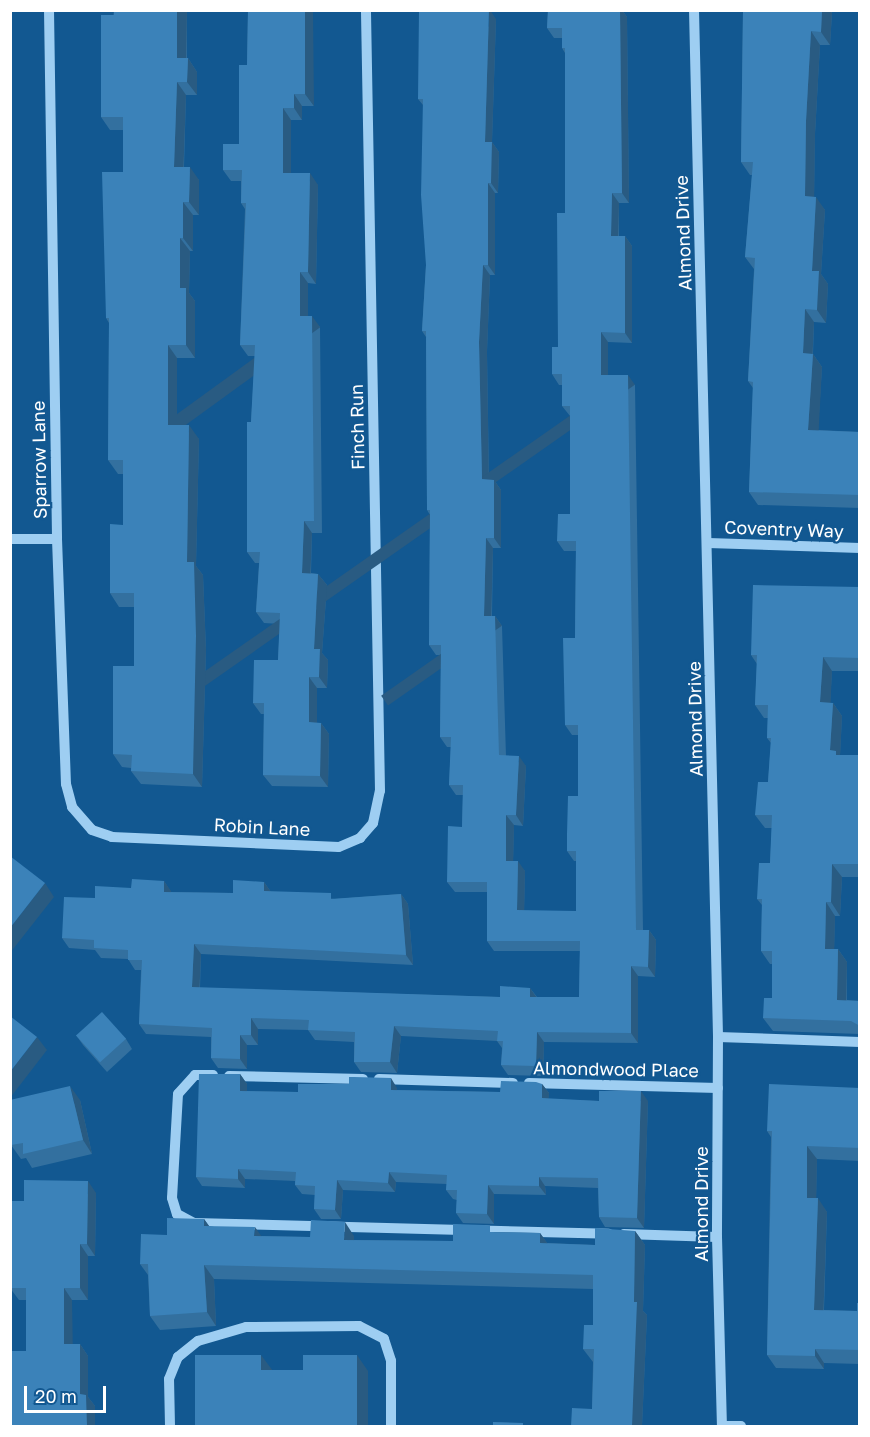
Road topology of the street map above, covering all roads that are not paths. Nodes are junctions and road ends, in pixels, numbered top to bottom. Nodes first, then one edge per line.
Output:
1 (49, 10) edge
2 (366, 10) edge
3 (694, 10) edge
4 (10, 539) edge
5 (57, 539) junction
6 (708, 543) junction
7 (860, 548) edge
8 (360, 838) joint
9 (161, 839) joint
10 (718, 1037) junction
11 (860, 1042) edge
12 (718, 1088) junction
13 (717, 1237) junction
14 (170, 1426) edge
15 (391, 1426) edge
16 (722, 1426) edge
17 (741, 1426) edge

1 - 5 street, Sparrow Lane
2 - 8 street, Finch Run
3 - 6 street, Almond Drive
4 - 5 street
5 - 9 street, Sparrow Lane
6 - 7 street, Coventry Way
6 - 10 street, Almond Drive
8 - 9 street, Robin Lane
10 - 11 street
10 - 12 street, Almond Drive
12 - 13 street, Almond Drive
12 - 13 street, Almondwood Place
13 - 16 street, Almond Drive
14 - 15 street
16 - 17 street

